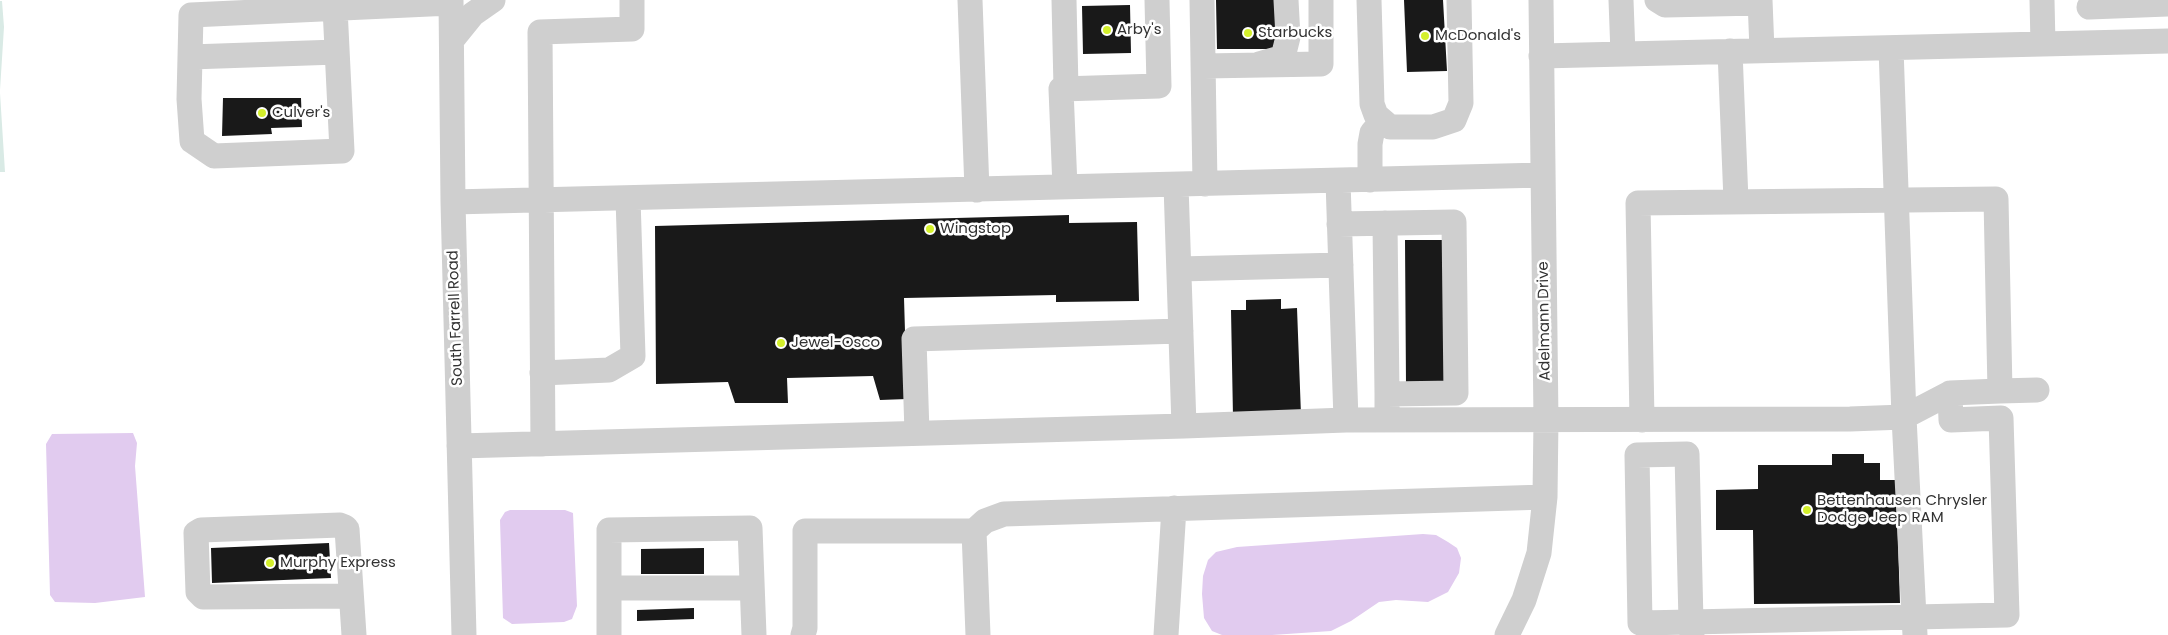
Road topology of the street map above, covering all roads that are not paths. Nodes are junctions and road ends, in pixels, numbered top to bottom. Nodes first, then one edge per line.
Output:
1 (492, 0) edge
2 (632, 0) edge
3 (970, 0) edge
4 (1064, 0) edge
5 (1157, 0) edge
6 (1202, 0) edge
7 (1286, 0) edge
8 (1322, 0) edge
9 (1369, 0) edge
10 (1459, 0) edge
11 (1541, 0) edge
12 (1621, 0) edge
13 (1657, 0) edge
14 (2042, 0) edge
15 (1760, 1) edge
16 (451, 2) edge
17 (2089, 3) edge
18 (2168, 4) edge
19 (335, 8) junction
20 (452, 40) junction
21 (2168, 41) edge
22 (2090, 43) junction
23 (2043, 44) junction
24 (1891, 48) junction
25 (1762, 50) junction
26 (1730, 51) junction
27 (337, 52) junction
28 (1623, 54) junction
29 (194, 56) junction
30 (1541, 56) junction
31 (1257, 64) junction
32 (1204, 66) junction
33 (1066, 88) junction
34 (1382, 122) junction
35 (1542, 176) junction
36 (1370, 180) junction
37 (1338, 181) junction
38 (1176, 184) junction
39 (1205, 184) junction
40 (1065, 187) junction
41 (977, 190) junction
42 (628, 198) junction
43 (540, 200) junction
44 (1895, 200) junction
45 (1736, 201) junction
46 (453, 202) junction
47 (1385, 223) junction
48 (1339, 224) junction
49 (1341, 265) junction
50 (1179, 269) junction
51 (1181, 331) junction
52 (542, 373) junction
53 (2038, 390) dead end
54 (2000, 391) junction
55 (1950, 393) junction
56 (1387, 394) junction
57 (1904, 417) junction
58 (1346, 420) junction
59 (1387, 420) junction
60 (1546, 420) junction
61 (1642, 420) junction
62 (1691, 420) junction
63 (1184, 426) junction
64 (917, 433) junction
65 (542, 444) junction
66 (459, 446) junction
67 (1687, 454) junction
68 (1545, 497) junction
69 (1174, 508) junction
70 (974, 531) junction
71 (609, 588) junction
72 (752, 588) junction
73 (351, 596) junction
74 (1914, 626) edge
75 (1692, 628) edge
76 (354, 635) edge
77 (464, 635) edge
78 (609, 635) edge
79 (754, 635) edge
80 (803, 635) edge
81 (978, 635) edge
82 (1166, 635) edge
83 (1507, 635) edge

1 - 20 street
2 - 43 street
3 - 41 street
4 - 33 street
5 - 33 street
6 - 32 street
7 - 31 street
8 - 31 street
9 - 34 street
10 - 34 street
11 - 30 street, Adelmann Drive
12 - 28 street
13 - 15 street
14 - 23 street
15 - 25 street
16 - 19 street
16 - 20 street, South Farrell Road
17 - 18 street
17 - 22 street
19 - 27 street
19 - 29 street
20 - 46 street, South Farrell Road
21 - 22 street
22 - 23 street
23 - 24 street
24 - 25 street
24 - 44 street
25 - 26 street
26 - 28 street
26 - 45 street
27 - 29 street
27 - 29 street
28 - 30 street
30 - 35 street, Adelmann Drive
31 - 32 street
32 - 39 street
33 - 40 street
34 - 36 street
35 - 36 street
35 - 60 street, Adelmann Drive
36 - 37 street
37 - 39 street
37 - 48 street
38 - 39 street
38 - 40 street
38 - 50 street
40 - 41 street
41 - 42 street
42 - 43 street
42 - 52 street
43 - 46 street
43 - 52 street
44 - 45 street
44 - 54 street
44 - 57 street
45 - 61 street
46 - 66 street, South Farrell Road
47 - 48 street
47 - 56 street
47 - 56 street
48 - 49 street
49 - 50 street
49 - 58 street
50 - 51 street
51 - 63 street
51 - 64 street
52 - 65 street
53 - 54 street
54 - 55 street
55 - 57 street
55 - 74 street
56 - 59 street
57 - 62 street
57 - 74 street
58 - 59 street
58 - 63 street
59 - 60 street
60 - 61 street
60 - 68 street, Adelmann Drive
61 - 62 street
62 - 67 street
63 - 64 street
64 - 65 street
65 - 66 street
66 - 77 street, South Farrell Road
67 - 75 street
67 - 75 street
68 - 69 street
68 - 83 street, Adelmann Drive
69 - 70 street
69 - 82 street
70 - 80 street
70 - 81 street
71 - 72 street
71 - 72 street
71 - 78 street
72 - 79 street
73 - 73 street
73 - 76 street
74 - 75 street

